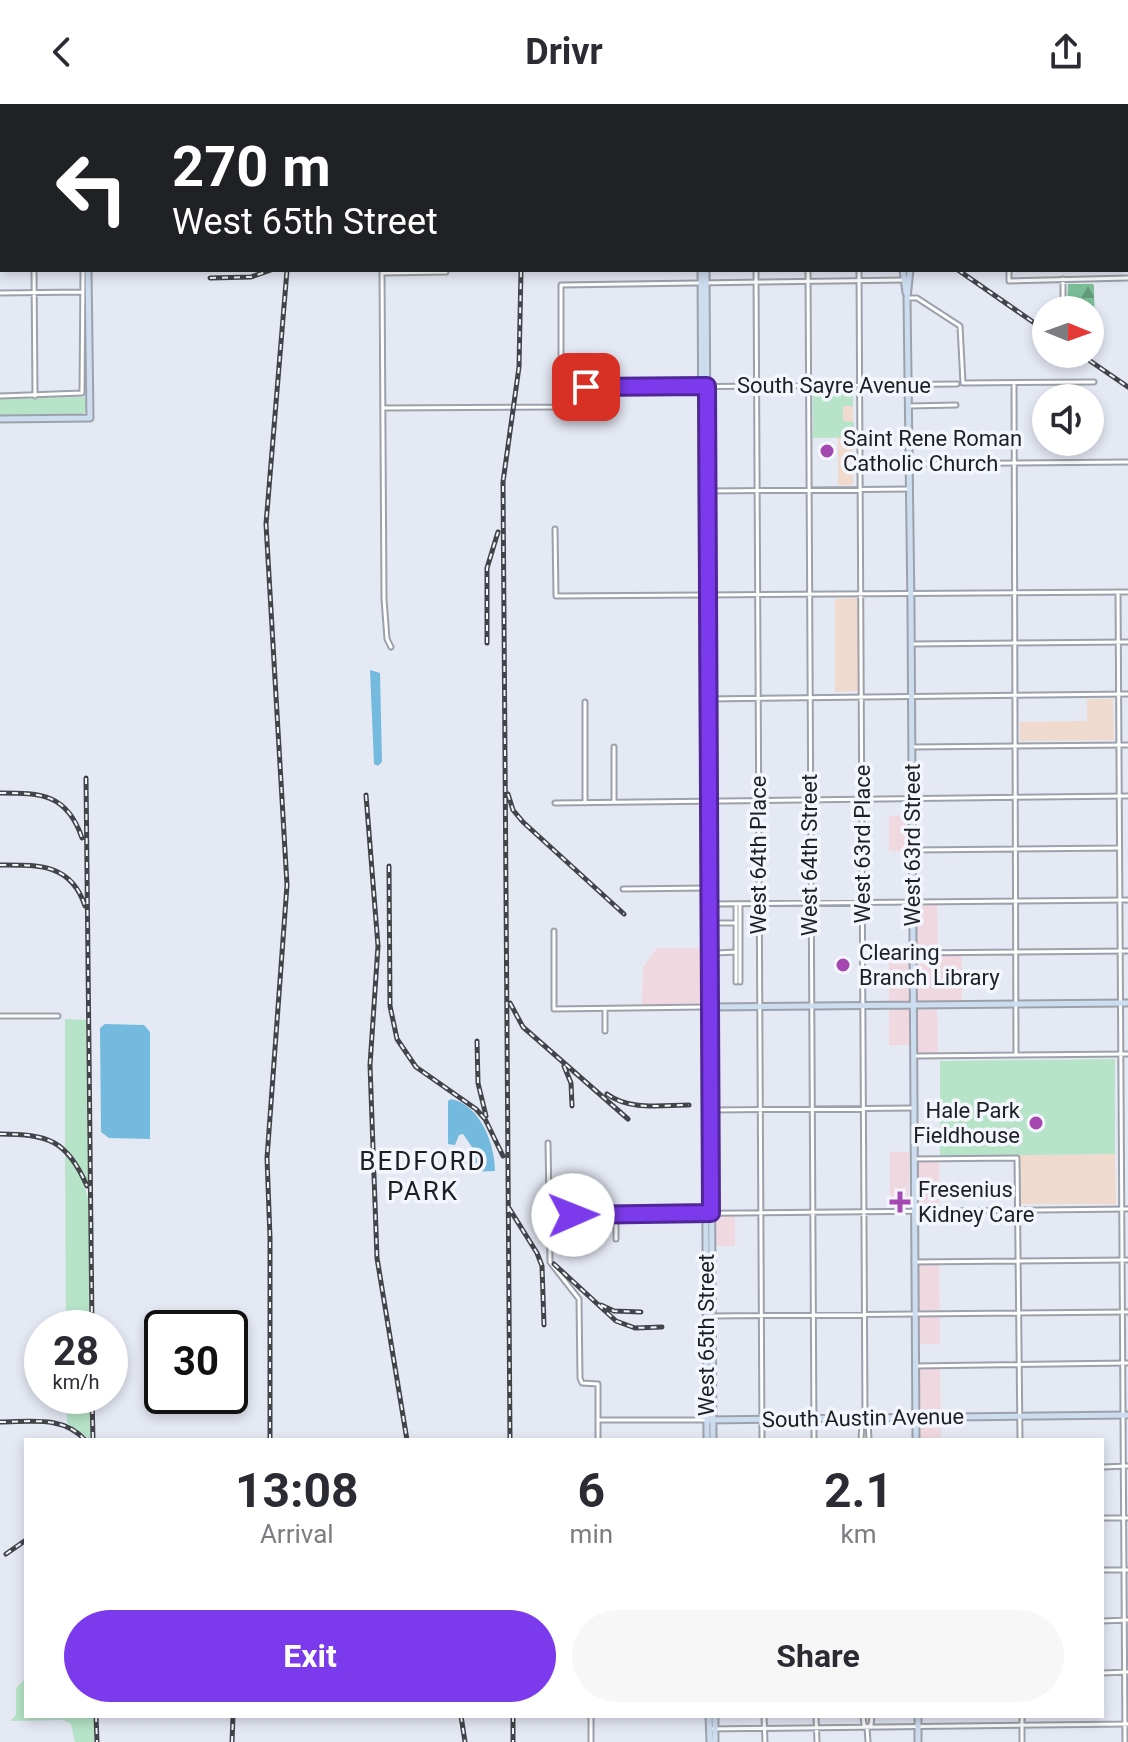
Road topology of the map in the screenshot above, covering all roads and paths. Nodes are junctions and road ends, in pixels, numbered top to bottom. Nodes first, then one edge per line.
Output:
1 (34, 272) edge
2 (86, 272) edge
3 (86, 272) edge
4 (382, 272) edge
5 (704, 272) edge
6 (756, 272) edge
7 (808, 272) edge
8 (859, 272) edge
9 (904, 272) edge
10 (909, 272) edge
11 (1009, 272) edge
12 (1112, 272) edge
13 (1128, 278) edge
14 (1063, 279) junction
15 (1112, 279) junction
16 (906, 280) junction
17 (808, 281) junction
18 (860, 281) junction
19 (756, 282) junction
20 (704, 284) junction
21 (34, 292) junction
22 (83, 292) junction
23 (0, 293) edge
24 (1063, 296) edge
25 (907, 298) junction
26 (1094, 382) dead end
27 (1014, 383) junction
28 (957, 384) dead end
29 (860, 385) junction
30 (908, 385) junction
31 (704, 386) junction
32 (757, 386) junction
33 (808, 386) junction
34 (567, 388) junction
35 (0, 396) edge
36 (35, 396) junction
37 (956, 405) dead end
38 (909, 406) junction
39 (383, 408) junction
40 (0, 419) edge
41 (1128, 462) edge
42 (1014, 463) junction
43 (909, 464) junction
44 (860, 489) junction
45 (910, 489) junction
46 (808, 490) junction
47 (704, 491) junction
48 (757, 491) junction
49 (555, 529) dead end
50 (1118, 592) junction
51 (1128, 592) edge
52 (1014, 593) junction
53 (757, 594) junction
54 (809, 594) junction
55 (861, 594) junction
56 (911, 594) junction
57 (705, 595) junction
58 (1118, 642) junction
59 (1128, 642) edge
60 (911, 644) junction
61 (1014, 644) junction
62 (391, 647) dead end
63 (1118, 694) junction
64 (1128, 694) edge
65 (1015, 695) junction
66 (911, 696) junction
67 (809, 697) junction
68 (861, 697) junction
69 (758, 698) junction
70 (705, 699) junction
71 (585, 702) dead end
72 (1119, 745) junction
73 (1128, 745) edge
74 (1015, 746) junction
75 (614, 747) dead end
76 (911, 747) junction
77 (1128, 796) edge
78 (1118, 797) junction
79 (1015, 798) junction
80 (912, 799) junction
81 (809, 800) junction
82 (861, 800) junction
83 (758, 801) junction
84 (614, 802) junction
85 (706, 802) junction
86 (555, 803) dead end
87 (585, 803) junction
88 (1118, 848) junction
89 (1015, 849) junction
90 (912, 850) junction
91 (706, 888) junction
92 (623, 889) dead end
93 (1118, 900) junction
94 (1128, 900) edge
95 (1015, 901) junction
96 (862, 902) junction
97 (912, 902) junction
98 (809, 903) junction
99 (706, 904) junction
100 (738, 904) junction
101 (758, 904) junction
102 (715, 923) dead end
103 (738, 923) junction
104 (554, 931) dead end
105 (1119, 951) junction
106 (1128, 951) edge
107 (738, 952) junction
108 (1015, 952) junction
109 (716, 953) dead end
110 (912, 953) junction
111 (738, 982) dead end
112 (1119, 1003) junction
113 (1128, 1003) edge
114 (1015, 1004) junction
115 (912, 1005) junction
116 (810, 1006) junction
117 (862, 1006) junction
118 (707, 1007) junction
119 (759, 1007) junction
120 (605, 1009) junction
121 (0, 1016) edge
122 (58, 1016) dead end
123 (605, 1031) dead end
124 (1120, 1054) junction
125 (1128, 1054) edge
126 (1016, 1055) junction
127 (912, 1057) junction
128 (1120, 1106) junction
129 (1128, 1106) edge
130 (913, 1108) junction
131 (811, 1109) junction
132 (863, 1109) junction
133 (708, 1110) junction
134 (760, 1110) junction
135 (548, 1143) dead end
136 (1121, 1157) junction
137 (1128, 1157) edge
138 (913, 1159) junction
139 (1121, 1209) junction
140 (1128, 1209) edge
141 (1018, 1210) junction
142 (914, 1211) junction
143 (812, 1212) junction
144 (864, 1212) junction
145 (708, 1213) junction
146 (760, 1213) junction
147 (548, 1215) junction
148 (616, 1215) junction
149 (616, 1239) dead end
150 (1121, 1260) junction
151 (1128, 1260) edge
152 (1018, 1261) junction
153 (914, 1262) junction
154 (1122, 1312) junction
155 (1128, 1312) edge
156 (1019, 1313) junction
157 (915, 1314) junction
158 (813, 1315) junction
159 (864, 1315) junction
160 (709, 1316) junction
161 (761, 1316) junction
162 (1122, 1363) junction
163 (1128, 1363) edge
164 (1019, 1365) junction
165 (915, 1366) junction
166 (1125, 1415) edge
167 (1019, 1416) junction
168 (916, 1417) junction
169 (814, 1418) junction
170 (865, 1418) junction
171 (762, 1419) junction
172 (598, 1420) junction
173 (710, 1420) junction
174 (598, 1438) edge
175 (710, 1438) edge
176 (762, 1438) edge
177 (814, 1438) edge
178 (861, 1438) edge
179 (869, 1438) edge
180 (916, 1438) edge
181 (1020, 1438) edge
182 (1126, 1466) edge
183 (1104, 1467) edge
184 (1104, 1518) edge
185 (1126, 1518) edge
186 (1104, 1570) edge
187 (1126, 1570) edge
188 (1126, 1620) edge
189 (1104, 1621) edge
190 (1126, 1672) edge
191 (1104, 1673) edge
192 (591, 1718) edge
193 (712, 1718) edge
194 (764, 1718) edge
195 (816, 1718) edge
196 (863, 1718) edge
197 (872, 1718) edge
198 (918, 1718) edge
199 (1022, 1718) edge
200 (1127, 1724) edge
201 (1022, 1725) junction
202 (918, 1726) junction
203 (867, 1727) junction
204 (765, 1728) junction
205 (817, 1728) junction
206 (712, 1729) junction
207 (591, 1742) edge
208 (712, 1742) edge
209 (765, 1742) edge
210 (817, 1742) edge
211 (868, 1742) edge
212 (918, 1742) edge
213 (1022, 1742) edge
214 (1125, 1742) edge

1 - 21 street
2 - 22 street
3 - 40 street
4 - 39 street
5 - 20 street, West 65th Street
6 - 19 street, West 64th Place
7 - 17 street, West 64th Street
8 - 18 street, West 63rd Place
9 - 16 street, West 63rd Street
10 - 16 street, West 63rd Street
11 - 14 street
12 - 15 street
13 - 15 street
14 - 15 street
14 - 24 street
16 - 18 street
16 - 25 street, West 63rd Street
17 - 18 street
17 - 19 street
17 - 33 street, West 64th Street
18 - 29 street, West 63rd Place
19 - 20 street
19 - 32 street, West 64th Place
20 - 31 street, West 65th Street
20 - 34 street, South Sayre Avenue
21 - 22 street
21 - 23 street
21 - 36 street
22 - 36 street
25 - 27 street, South Sayre Avenue
25 - 30 street, West 63rd Street
26 - 27 street, South Sayre Avenue
27 - 42 street
28 - 30 street, South Sayre Avenue
29 - 30 street, South Sayre Avenue
29 - 33 street, South Sayre Avenue
29 - 44 street, West 63rd Place
30 - 38 street, West 63rd Street
31 - 32 street, South Sayre Avenue
31 - 34 street, South Sayre Avenue
31 - 47 street, West 65th Street
32 - 33 street, South Sayre Avenue
32 - 48 street, West 64th Place
33 - 46 street, West 64th Street
34 - 39 street
35 - 36 street
37 - 38 street
38 - 43 street, West 63rd Street
39 - 62 street
41 - 42 street
42 - 43 street
42 - 52 street
43 - 45 street, West 63rd Street
44 - 45 street
44 - 46 street
44 - 55 street, West 63rd Place
45 - 56 street, West 63rd Street
46 - 48 street
46 - 54 street, West 64th Street
47 - 48 street
47 - 57 street, West 65th Street
48 - 53 street, West 64th Place
49 - 57 street
50 - 51 street
50 - 52 street
50 - 58 street
52 - 56 street
52 - 61 street
53 - 54 street
53 - 57 street
53 - 69 street, West 64th Place
54 - 55 street
54 - 67 street, West 64th Street
55 - 56 street
55 - 68 street, West 63rd Place
56 - 60 street, West 63rd Street
57 - 70 street, West 65th Street
58 - 59 street
58 - 61 street
58 - 63 street
60 - 61 street
60 - 66 street, West 63rd Street
61 - 65 street
63 - 64 street
63 - 65 street
63 - 72 street
65 - 66 street
65 - 74 street
66 - 68 street
66 - 76 street, West 63rd Street
67 - 68 street
67 - 69 street
67 - 81 street, West 64th Street
68 - 82 street, West 63rd Place
69 - 70 street
69 - 83 street, West 64th Place
70 - 85 street, West 65th Street
71 - 87 street
72 - 73 street
72 - 74 street
72 - 78 street
74 - 76 street
74 - 79 street
75 - 84 street
76 - 80 street, West 63rd Street
77 - 78 street
78 - 79 street
78 - 88 street
79 - 80 street
79 - 89 street
80 - 82 street
80 - 90 street, West 63rd Street
81 - 82 street
81 - 83 street
81 - 98 street, West 64th Street
82 - 96 street, West 63rd Place
83 - 85 street
83 - 101 street, West 64th Place
84 - 85 street
84 - 87 street
85 - 91 street, West 65th Street
86 - 87 street
88 - 89 street
88 - 93 street
89 - 90 street
89 - 95 street
90 - 97 street, West 63rd Street
91 - 92 street
91 - 99 street, West 65th Street
93 - 94 street
93 - 95 street
93 - 105 street
95 - 97 street
95 - 108 street
96 - 97 street
96 - 98 street
96 - 117 street, West 63rd Place
97 - 110 street, West 63rd Street
98 - 101 street
98 - 116 street, West 64th Street
99 - 100 street
99 - 118 street, West 65th Street
100 - 101 street
100 - 103 street
101 - 119 street, West 64th Place
102 - 103 street
103 - 107 street
104 - 120 street
105 - 106 street
105 - 108 street
105 - 112 street
107 - 109 street
107 - 111 street
108 - 110 street
108 - 114 street
110 - 115 street, West 63rd Street
112 - 113 street
112 - 114 street
112 - 124 street
114 - 115 street
114 - 126 street
115 - 117 street
115 - 127 street, West 63rd Street
116 - 117 street
116 - 119 street
116 - 131 street, West 64th Street
117 - 132 street, West 63rd Place
118 - 119 street
118 - 120 street
118 - 133 street, West 65th Street
119 - 134 street, West 64th Place
120 - 123 street
121 - 122 street
124 - 125 street
124 - 126 street
124 - 128 street
126 - 127 street
127 - 130 street, West 63rd Street
128 - 129 street
128 - 136 street
130 - 132 street
130 - 138 street, West 63rd Street
131 - 132 street
131 - 134 street
131 - 143 street, West 64th Street
132 - 144 street, West 63rd Place
133 - 134 street
133 - 145 street, West 65th Street
134 - 146 street, West 64th Place
135 - 147 street
136 - 137 street
136 - 139 street
138 - 141 street
138 - 142 street, West 63rd Street
139 - 140 street
139 - 141 street
139 - 150 street
141 - 142 street
141 - 152 street
142 - 144 street
142 - 153 street, West 63rd Street
143 - 144 street
143 - 146 street
143 - 158 street, West 64th Street
144 - 159 street, West 63rd Place
145 - 146 street
145 - 148 street
145 - 160 street, West 65th Street
146 - 161 street, West 64th Place
147 - 148 street
147 - 172 street
148 - 149 street
150 - 151 street
150 - 152 street
150 - 154 street
152 - 153 street
152 - 156 street
153 - 157 street, West 63rd Street
154 - 155 street
154 - 156 street
154 - 162 street
156 - 157 street
156 - 164 street
157 - 159 street
157 - 165 street, West 63rd Street
158 - 159 street
158 - 161 street
158 - 169 street, West 64th Street
159 - 170 street, West 63rd Place
160 - 161 street
160 - 173 street, West 65th Street
161 - 171 street, West 64th Place
162 - 163 street
162 - 164 street
162 - 166 street
164 - 165 street
164 - 167 street
165 - 168 street, West 63rd Street
166 - 167 street, South Austin Avenue
166 - 182 street
167 - 168 street, South Austin Avenue
167 - 181 street
168 - 170 street, South Austin Avenue
168 - 180 street, West 63rd Street
169 - 170 street, South Austin Avenue
169 - 171 street, South Austin Avenue
169 - 177 street, West 64th Street
170 - 178 street, West 63rd Place
170 - 179 street, West 63rd Place
171 - 173 street, South Austin Avenue
171 - 176 street, West 64th Place
172 - 173 street, South Austin Avenue
172 - 174 street
173 - 175 street, West 65th Street
182 - 183 street
182 - 185 street
184 - 185 street
185 - 187 street
186 - 187 street
187 - 188 street
188 - 189 street
188 - 190 street
190 - 191 street
190 - 200 street
192 - 207 street
193 - 206 street
194 - 204 street
195 - 205 street
196 - 203 street
197 - 203 street
198 - 202 street
199 - 201 street
200 - 201 street
200 - 214 street
201 - 202 street
201 - 213 street
202 - 203 street
202 - 212 street
203 - 205 street
203 - 211 street
204 - 205 street
204 - 206 street
204 - 209 street
205 - 210 street
206 - 208 street

